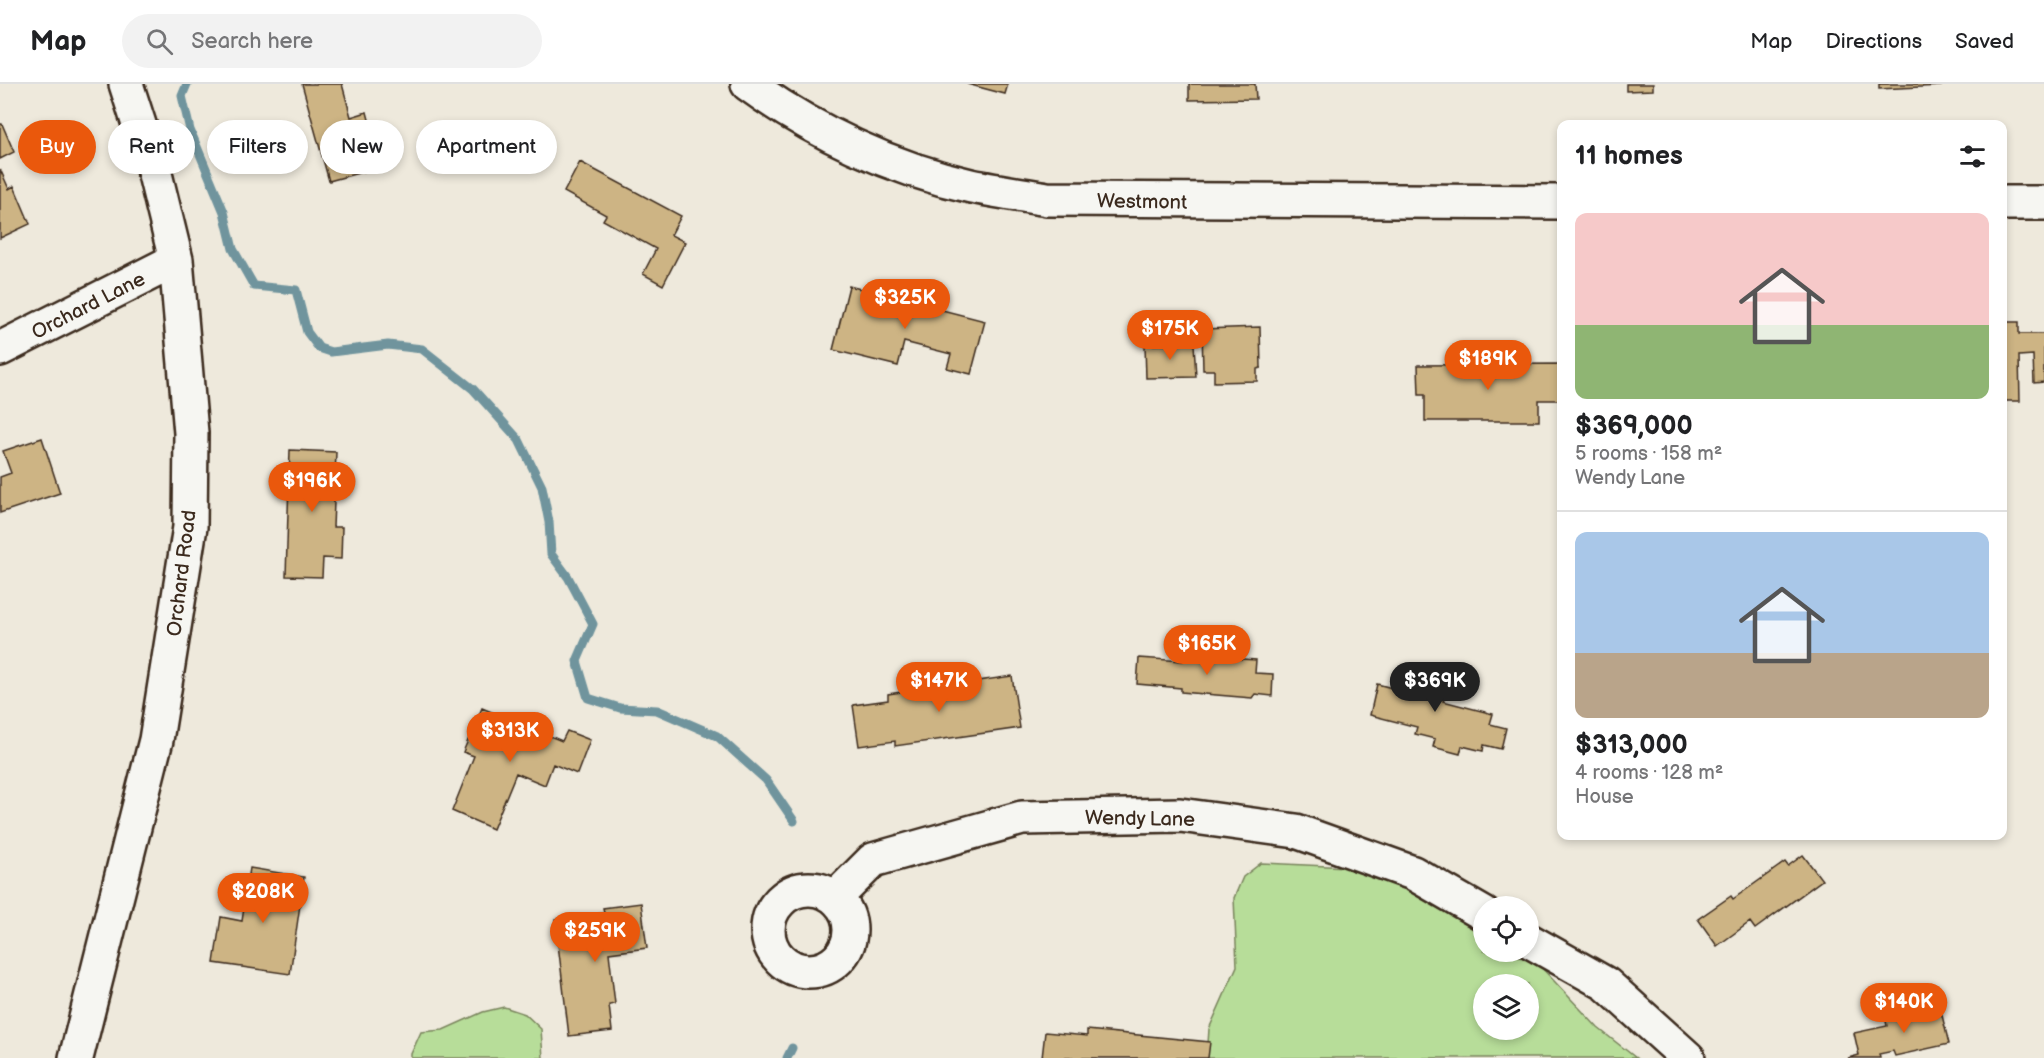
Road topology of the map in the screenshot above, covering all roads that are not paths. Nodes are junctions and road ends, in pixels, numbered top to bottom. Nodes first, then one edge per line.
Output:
1 (126, 84) edge
2 (748, 84) edge
3 (1557, 202) edge
4 (2007, 202) edge
5 (2044, 203) edge
6 (176, 260) junction
7 (0, 350) edge
8 (835, 898) dead end
9 (1473, 908) edge
10 (1539, 946) edge
11 (76, 1058) edge
12 (1688, 1058) edge

1 - 6 street, Orchard Road
2 - 3 street, Westmont
4 - 5 street
6 - 7 street, Orchard Lane
6 - 11 street, Orchard Road
8 - 9 street, Wendy Lane
10 - 12 street

